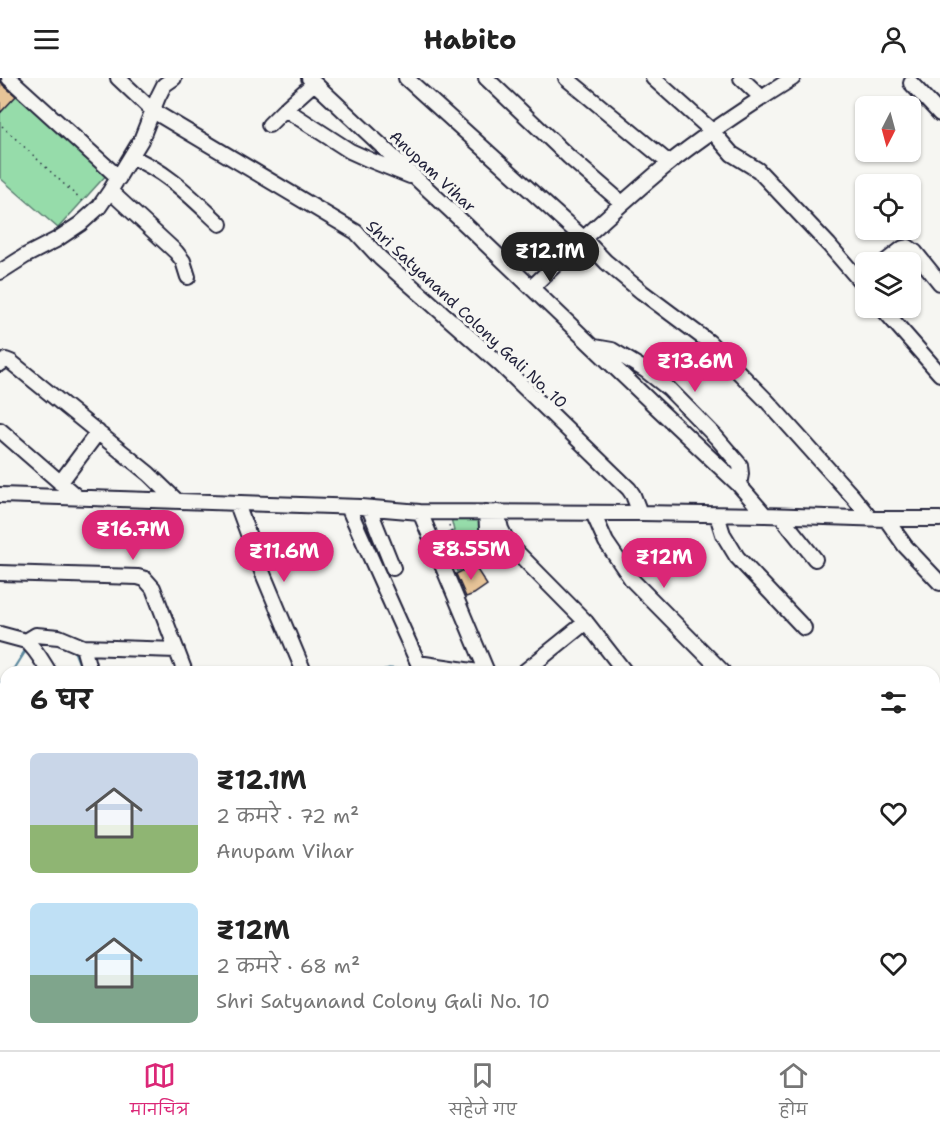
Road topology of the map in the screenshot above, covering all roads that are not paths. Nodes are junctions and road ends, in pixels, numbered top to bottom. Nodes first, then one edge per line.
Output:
1 (9, 78) edge
2 (118, 78) edge
3 (174, 78) edge
4 (406, 78) edge
5 (486, 78) edge
6 (566, 78) edge
7 (653, 78) edge
8 (741, 78) edge
9 (793, 78) edge
10 (311, 81) edge
11 (911, 83) dead end
12 (762, 98) junction
13 (285, 109) junction
14 (153, 111) junction
15 (940, 114) edge
16 (269, 125) dead end
17 (712, 131) junction
18 (131, 157) junction
19 (669, 164) junction
20 (415, 177) junction
21 (118, 178) junction
22 (110, 191) junction
23 (622, 203) junction
24 (220, 224) dead end
25 (583, 238) junction
26 (898, 252) edge
27 (915, 252) edge
28 (921, 259) edge
29 (3, 266) edge
30 (855, 273) edge
31 (188, 277) dead end
32 (940, 283) edge
33 (532, 287) junction
34 (891, 318) edge
35 (595, 348) junction
36 (0, 364) edge
37 (940, 374) edge
38 (0, 430) edge
39 (98, 432) junction
40 (60, 483) junction
41 (739, 484) junction
42 (0, 495) edge
43 (77, 497) junction
44 (177, 501) junction
45 (237, 504) junction
46 (348, 507) junction
47 (369, 508) junction
48 (420, 512) junction
49 (492, 512) junction
50 (593, 513) junction
51 (640, 513) junction
52 (717, 514) junction
53 (765, 515) junction
54 (783, 516) junction
55 (870, 518) junction
56 (886, 519) junction
57 (940, 519) edge
58 (492, 549) dead end
59 (815, 559) dead end
60 (393, 568) dead end
61 (0, 573) edge
62 (940, 583) edge
63 (586, 622) junction
64 (804, 628) dead end
65 (0, 634) edge
66 (30, 645) junction
67 (83, 647) junction
68 (177, 650) junction
69 (45, 666) edge
70 (88, 666) edge
71 (183, 666) edge
72 (301, 666) edge
73 (438, 666) edge
74 (484, 666) edge
75 (532, 666) edge
76 (620, 666) edge
77 (717, 666) edge

1 - 21 street
2 - 14 street, Shri Satyanand Colony Gali No. 10
3 - 14 street
4 - 25 street
5 - 23 street
6 - 19 street
7 - 17 street
8 - 12 street
9 - 12 street
10 - 13 street
10 - 20 street, Anupam Vihar
11 - 15 street
12 - 17 street
13 - 16 street
13 - 20 street
14 - 18 street
14 - 51 street, Shri Satyanand Colony Gali No. 10
17 - 19 street
17 - 30 street
18 - 21 street
18 - 24 street
19 - 23 street
20 - 33 street, Anupam Vihar
21 - 22 street
22 - 29 street
22 - 31 street
23 - 25 street
25 - 33 street
25 - 55 street
26 - 27 street
28 - 32 street
33 - 35 street, Anupam Vihar
34 - 37 street
35 - 41 street, Anupam Vihar
35 - 41 street
36 - 39 street
38 - 40 street
39 - 40 street
39 - 44 street
40 - 43 street
41 - 53 street, Anupam Vihar
42 - 43 street
43 - 44 street
44 - 45 street
45 - 46 street
45 - 72 street
46 - 47 street
46 - 73 street
47 - 48 street
47 - 60 street
48 - 49 street
48 - 74 street
49 - 50 street
49 - 58 street
49 - 63 street
50 - 51 street
50 - 77 street
51 - 52 street
52 - 53 street
52 - 64 street
53 - 54 street
54 - 55 street
54 - 59 street
55 - 56 street
56 - 57 street
56 - 62 street
61 - 68 street
63 - 75 street
63 - 76 street
65 - 66 street
66 - 67 street
66 - 69 street
67 - 68 street
67 - 70 street
68 - 71 street

